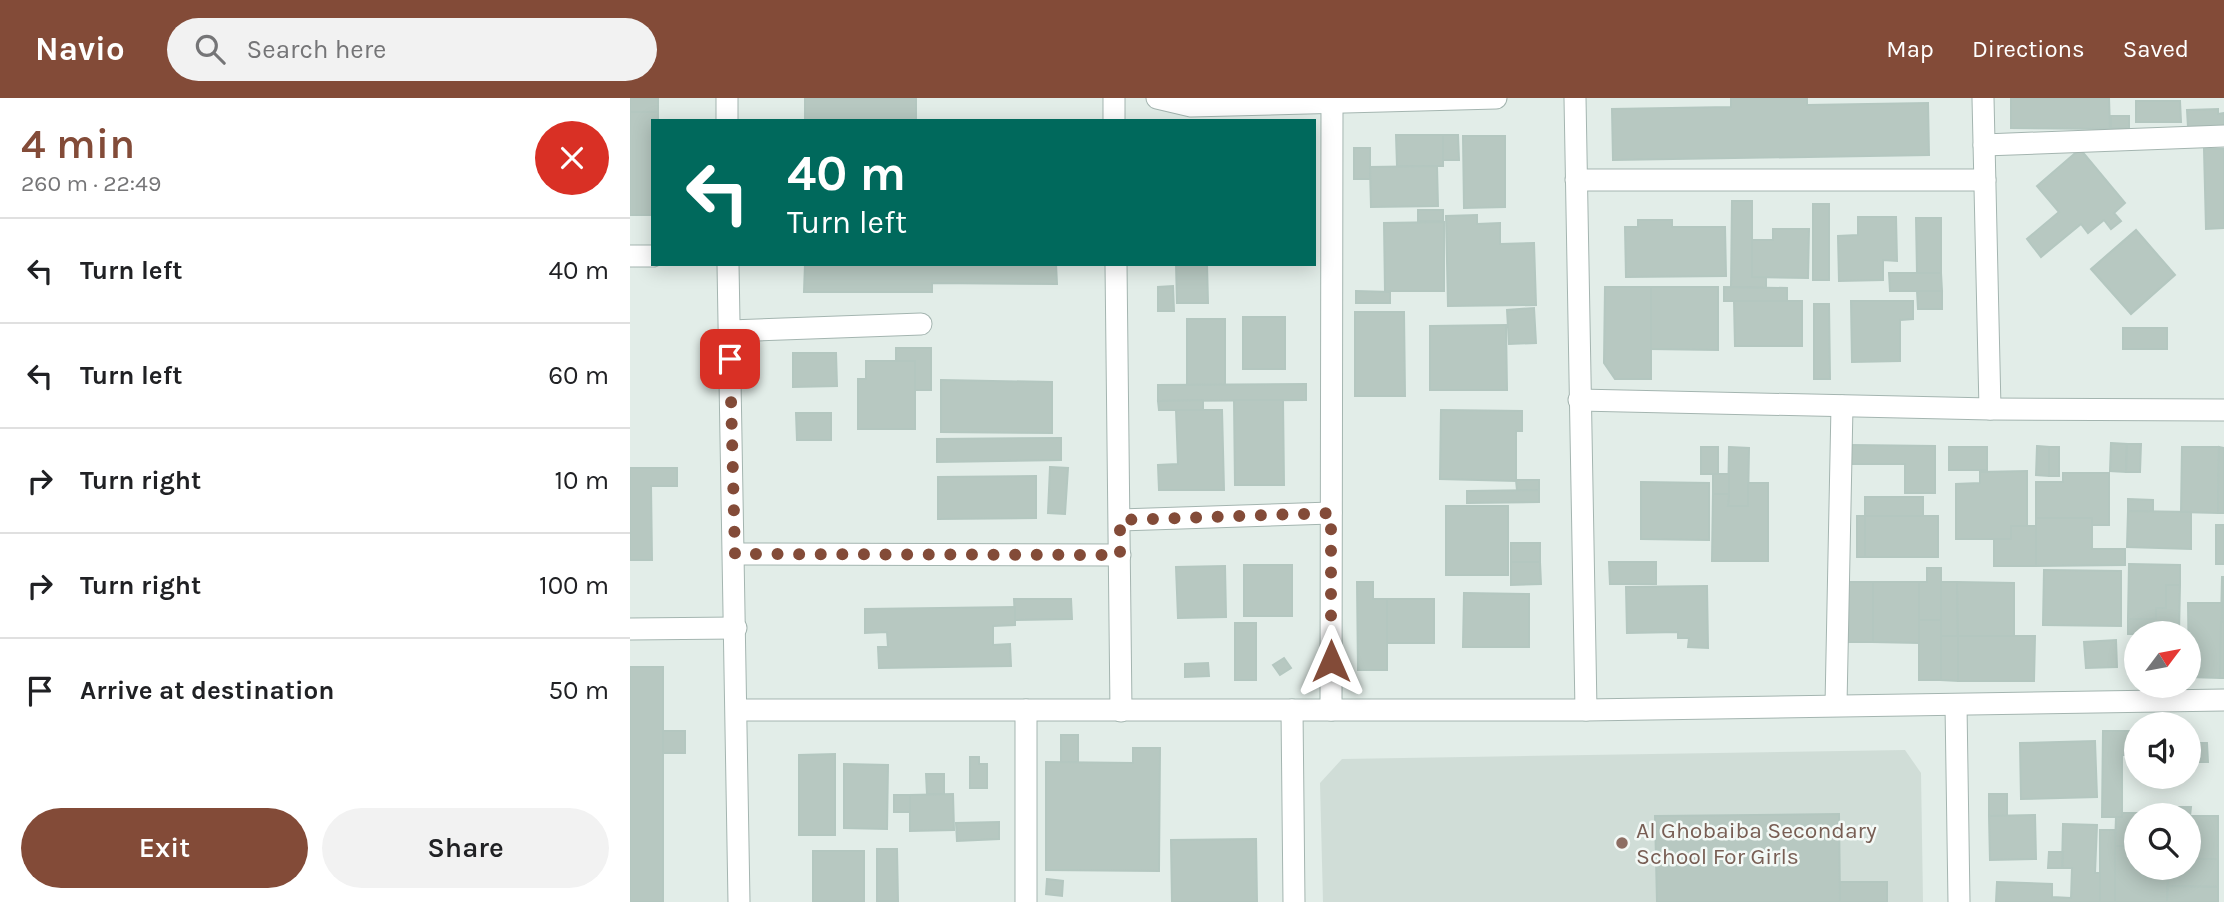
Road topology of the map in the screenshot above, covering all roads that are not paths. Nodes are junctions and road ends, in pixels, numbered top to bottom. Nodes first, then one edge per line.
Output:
1 (727, 98) edge
2 (1114, 98) edge
3 (1157, 98) edge
4 (1496, 98) edge
5 (1576, 98) edge
6 (1983, 98) edge
7 (1332, 103) junction
8 (727, 119) edge
9 (1114, 119) edge
10 (2224, 136) edge
11 (1984, 145) junction
12 (1576, 180) junction
13 (1985, 180) junction
14 (630, 256) edge
15 (651, 256) edge
16 (728, 266) edge
17 (1116, 266) edge
18 (922, 324) dead end
19 (730, 331) junction
20 (1579, 400) junction
21 (1842, 406) junction
22 (1990, 410) junction
23 (2224, 410) edge
24 (1331, 513) junction
25 (1120, 520) junction
26 (735, 554) junction
27 (1120, 555) junction
28 (736, 628) junction
29 (630, 629) edge
30 (2224, 700) edge
31 (1836, 705) junction
32 (1956, 705) junction
33 (738, 710) junction
34 (1026, 710) junction
35 (1292, 710) junction
36 (1331, 710) junction
37 (1586, 710) junction
38 (1121, 711) junction
39 (739, 902) edge
40 (1026, 902) edge
41 (1294, 902) edge
42 (1959, 902) edge

1 - 8 street
2 - 9 street
3 - 7 street
4 - 7 street
5 - 12 street
6 - 11 street
7 - 24 street
10 - 11 street
11 - 13 street
12 - 13 street
12 - 20 street
13 - 22 street
14 - 15 street
16 - 19 street
17 - 25 street
18 - 19 street
19 - 26 street
20 - 21 street
20 - 37 street
21 - 22 street
21 - 31 street
22 - 23 street
24 - 25 street
24 - 36 street
25 - 27 street
26 - 27 street
26 - 28 street
27 - 38 street
28 - 29 street
28 - 33 street
30 - 32 street
31 - 32 street
31 - 37 street
32 - 42 street
33 - 34 street
33 - 39 street
34 - 38 street
34 - 40 street
35 - 36 street
35 - 38 street
35 - 41 street
36 - 37 street

